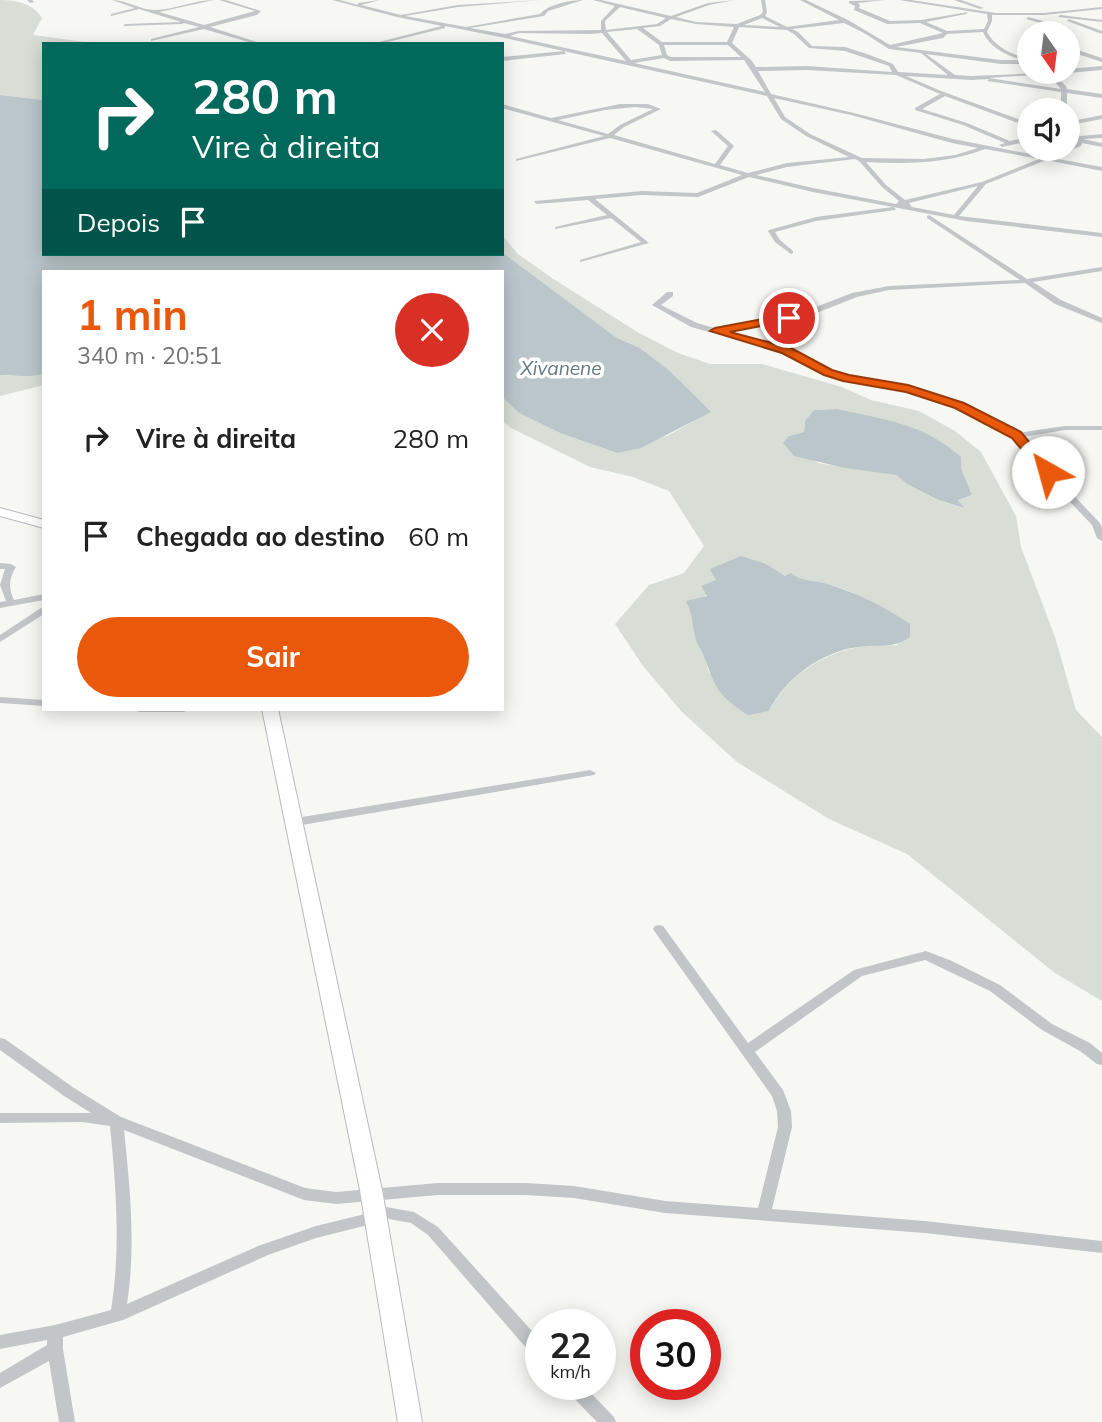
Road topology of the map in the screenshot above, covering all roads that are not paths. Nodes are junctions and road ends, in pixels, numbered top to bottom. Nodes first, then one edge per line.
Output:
1 (114, 0) edge
2 (212, 0) edge
3 (221, 0) edge
4 (334, 0) edge
5 (379, 0) edge
6 (540, 0) edge
7 (581, 0) edge
8 (594, 0) edge
9 (733, 0) edge
10 (763, 0) edge
11 (802, 0) edge
12 (883, 0) edge
13 (901, 0) edge
14 (956, 0) edge
15 (849, 1) edge
16 (357, 5) junction
17 (618, 6) junction
18 (140, 8) junction
19 (1102, 8) edge
20 (152, 11) junction
21 (974, 12) junction
22 (989, 13) junction
23 (1013, 14) junction
24 (1044, 14) junction
25 (113, 15) dead end
26 (397, 16) junction
27 (762, 16) junction
28 (1064, 17) junction
29 (669, 18) junction
30 (846, 21) junction
31 (921, 21) junction
32 (1041, 21) edge
33 (1102, 21) edge
34 (190, 23) junction
35 (125, 25) dead end
36 (449, 26) junction
37 (737, 26) junction
38 (208, 28) junction
39 (461, 28) junction
40 (639, 28) junction
41 (788, 29) junction
42 (986, 30) junction
43 (604, 32) junction
44 (946, 33) junction
45 (1102, 33) edge
46 (405, 36) junction
47 (505, 36) junction
48 (153, 40) dead end
49 (254, 42) edge
50 (381, 42) edge
51 (410, 42) edge
52 (729, 43) junction
53 (661, 44) junction
54 (888, 47) junction
55 (574, 52) junction
56 (1080, 52) edge
57 (923, 54) junction
58 (666, 56) junction
59 (1017, 57) edge
60 (746, 58) junction
61 (504, 59) edge
62 (1102, 60) edge
63 (1017, 61) edge
64 (627, 62) junction
65 (1102, 68) edge
66 (755, 69) junction
67 (1080, 70) edge
68 (896, 73) junction
69 (1017, 75) edge
70 (953, 76) junction
71 (972, 78) junction
72 (1062, 84) edge
73 (1065, 92) junction
74 (945, 94) junction
75 (769, 95) junction
76 (1102, 96) edge
77 (1065, 98) edge
78 (504, 107) edge
79 (1102, 117) edge
80 (547, 120) junction
81 (1017, 121) edge
82 (1080, 122) edge
83 (714, 131) dead end
84 (1102, 136) edge
85 (608, 137) junction
86 (1080, 140) edge
87 (1080, 140) edge
88 (1017, 141) edge
89 (1008, 142) junction
90 (1102, 145) edge
91 (987, 146) junction
92 (997, 149) junction
93 (1017, 152) edge
94 (858, 158) junction
95 (518, 160) dead end
96 (1036, 161) edge
97 (1064, 161) edge
98 (718, 166) junction
99 (1102, 169) edge
100 (748, 175) junction
101 (984, 183) junction
102 (591, 199) junction
103 (537, 202) dead end
104 (901, 204) junction
105 (916, 210) junction
106 (612, 216) junction
107 (955, 217) junction
108 (557, 228) dead end
109 (1102, 235) edge
110 (791, 252) dead end
111 (582, 261) dead end
112 (1102, 269) edge
113 (1028, 281) junction
114 (670, 294) dead end
115 (1102, 321) edge
116 (715, 331) junction
117 (1102, 428) edge
118 (1017, 435) junction
119 (0, 512) edge
120 (42, 523) edge
121 (1102, 538) edge
122 (0, 566) edge
123 (42, 597) edge
124 (12, 603) junction
125 (0, 606) edge
126 (42, 610) edge
127 (0, 639) edge
128 (0, 700) edge
129 (42, 703) edge
130 (270, 711) edge
131 (590, 773) dead end
132 (296, 822) junction
133 (659, 929) dead end
134 (0, 1043) edge
135 (748, 1050) junction
136 (1102, 1060) edge
137 (0, 1118) edge
138 (116, 1121) junction
139 (374, 1208) junction
140 (764, 1214) junction
141 (1102, 1247) edge
142 (118, 1314) junction
143 (55, 1332) junction
144 (525, 1335) edge
145 (0, 1342) edge
146 (55, 1349) junction
147 (0, 1381) edge
148 (587, 1400) edge
149 (67, 1422) edge
150 (410, 1422) edge
151 (608, 1422) edge

1 - 18 street
2 - 20 street
3 - 38 street
4 - 16 street
5 - 16 street
6 - 26 street
7 - 39 street
8 - 17 street
9 - 29 street
10 - 27 street
11 - 30 street
12 - 15 street
13 - 21 street
14 - 21 street
15 - 31 street
16 - 26 street
17 - 29 street
17 - 43 street
18 - 20 street
18 - 25 street
19 - 24 street
20 - 34 street
21 - 22 street
21 - 31 street
22 - 23 street
22 - 42 street
23 - 24 street
23 - 32 street
24 - 28 street
26 - 36 street
27 - 37 street
27 - 41 street
28 - 33 street
28 - 45 street
29 - 37 street
29 - 40 street
30 - 41 street
30 - 54 street
31 - 44 street
34 - 35 street
34 - 38 street
36 - 39 street
36 - 46 street
37 - 41 street
37 - 52 street
38 - 48 street
38 - 49 street
39 - 47 street
40 - 43 street
40 - 53 street
41 - 68 street
42 - 44 street
42 - 59 street
43 - 47 street
43 - 64 street
44 - 54 street
46 - 50 street
46 - 51 street
47 - 55 street
52 - 53 street
52 - 60 street
53 - 58 street
54 - 57 street
55 - 61 street
55 - 64 street
56 - 62 street
57 - 63 street
57 - 70 street
58 - 60 street
58 - 64 street
60 - 66 street
64 - 75 street
65 - 67 street
66 - 68 street
66 - 75 street
68 - 70 street
68 - 74 street
69 - 71 street
70 - 71 street
71 - 73 street
72 - 73 street
73 - 76 street
73 - 77 street
74 - 81 street
74 - 89 street
75 - 91 street
75 - 94 street
78 - 80 street
79 - 82 street
80 - 85 street
80 - 85 street
83 - 98 street
84 - 86 street
85 - 95 street
85 - 98 street
87 - 90 street
88 - 89 street
89 - 92 street
91 - 92 street
91 - 94 street
92 - 93 street
94 - 100 street
94 - 104 street
96 - 101 street
97 - 99 street
98 - 100 street
100 - 102 street
100 - 104 street
101 - 104 street
101 - 107 street
102 - 103 street
102 - 106 street
104 - 105 street
104 - 110 street
105 - 107 street
105 - 113 street
106 - 108 street
106 - 111 street
107 - 109 street
112 - 113 street
113 - 115 street
113 - 116 street
114 - 116 street
116 - 118 street
117 - 118 street
118 - 121 street
119 - 120 main road
122 - 124 street
123 - 124 street
124 - 125 street
126 - 127 street
128 - 129 street
130 - 132 main road
131 - 132 street
132 - 139 main road
133 - 135 street
134 - 138 street
135 - 136 street
135 - 140 street
137 - 138 street
138 - 139 street
138 - 142 street
139 - 140 street
139 - 142 street
139 - 144 street
139 - 150 main road
140 - 141 street
142 - 143 street
143 - 145 street
143 - 146 street
146 - 147 street
146 - 149 street
148 - 151 street

